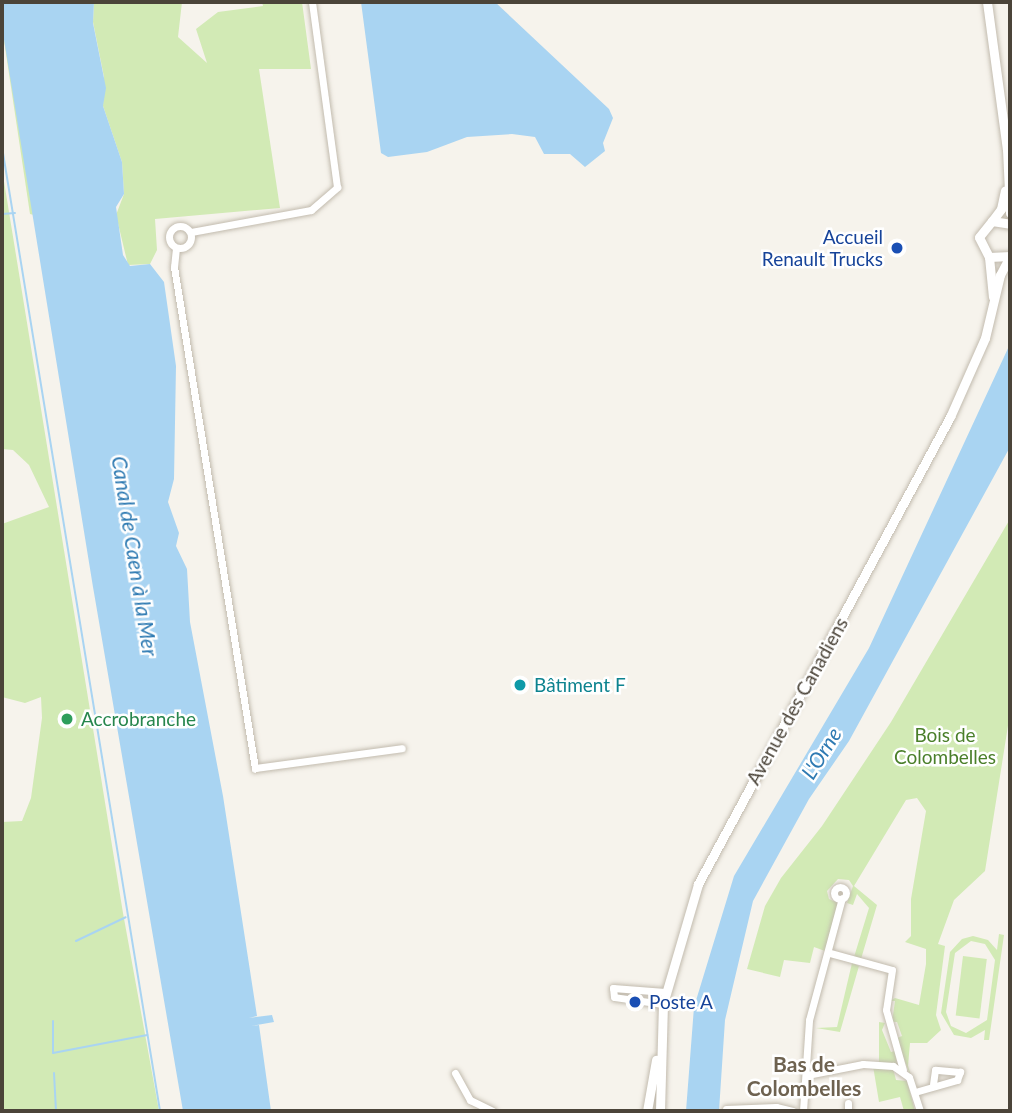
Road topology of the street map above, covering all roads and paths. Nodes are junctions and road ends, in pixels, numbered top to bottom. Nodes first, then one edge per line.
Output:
1 (312, 2) edge
2 (987, 2) edge
3 (1007, 182) junction
4 (1010, 213) edge
5 (992, 221) junction
6 (1010, 224) edge
7 (191, 232) junction
8 (176, 248) junction
9 (1010, 256) edge
10 (989, 257) junction
11 (993, 308) junction
12 (402, 748) dead end
13 (842, 898) dead end
14 (830, 953) junction
15 (665, 992) junction
16 (663, 1004) junction
17 (659, 1052) junction
18 (903, 1070) junction
19 (454, 1073) dead end
20 (807, 1075) junction
21 (933, 1084) dead end
22 (915, 1092) junction
23 (726, 1109) dead end
24 (661, 1110) edge
25 (493, 1111) edge
26 (647, 1111) edge
27 (793, 1111) edge
28 (803, 1111) edge
29 (920, 1111) edge

1 - 7 street
2 - 3 street
3 - 4 street
3 - 5 street
5 - 6 street
5 - 10 street, Avenue des Canadiens
7 - 8 street
7 - 8 street
8 - 12 street
9 - 10 street
9 - 11 street, Avenue des Canadiens
10 - 11 street, Avenue des Canadiens
11 - 15 street, Avenue des Canadiens
13 - 14 street
14 - 18 street
14 - 20 street
15 - 16 street, Avenue des Canadiens
15 - 16 street
16 - 17 street, Avenue des Canadiens
17 - 24 street, Avenue des Canadiens
17 - 26 street
18 - 20 street
18 - 22 street
19 - 25 street
20 - 28 street
21 - 22 street
22 - 29 street
23 - 27 street

